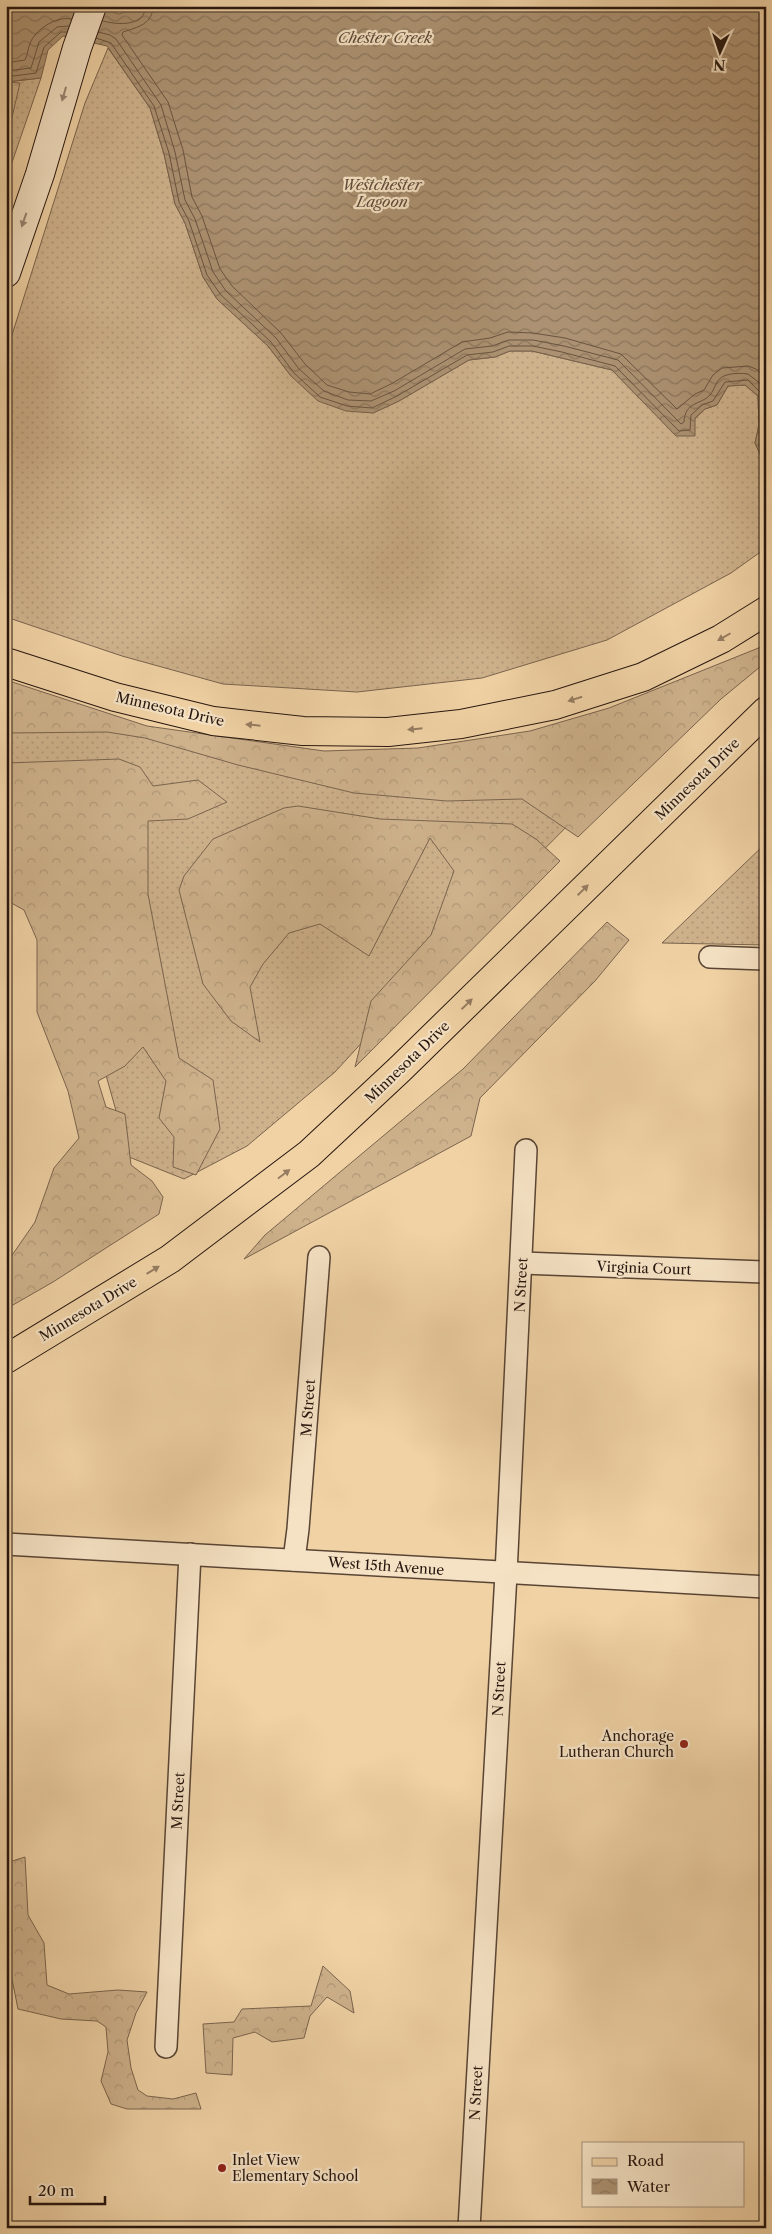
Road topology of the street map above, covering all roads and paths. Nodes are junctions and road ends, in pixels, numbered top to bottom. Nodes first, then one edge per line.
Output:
1 (92, 6) edge
2 (6, 273) edge
3 (766, 611) edge
4 (6, 662) edge
5 (766, 712) edge
6 (710, 957) dead end
7 (766, 959) edge
8 (526, 1150) dead end
9 (319, 1257) dead end
10 (522, 1263) junction
11 (766, 1272) edge
12 (6, 1359) edge
13 (6, 1544) edge
14 (190, 1554) junction
15 (294, 1560) junction
16 (506, 1574) junction
17 (766, 1586) edge
18 (166, 2047) dead end
19 (469, 2228) edge

1 -> 2 main road
3 -> 4 main road, Minnesota Drive
12 -> 5 main road, Minnesota Drive
6 - 7 street
8 - 10 street, N Street
9 - 15 street, M Street
10 - 11 street, Virginia Court
10 - 16 street, N Street
13 - 14 street, West 15th Avenue
14 - 15 street, West 15th Avenue
14 - 18 street, M Street
15 - 16 street, West 15th Avenue
16 - 17 street, West 15th Avenue
16 - 19 street, N Street

